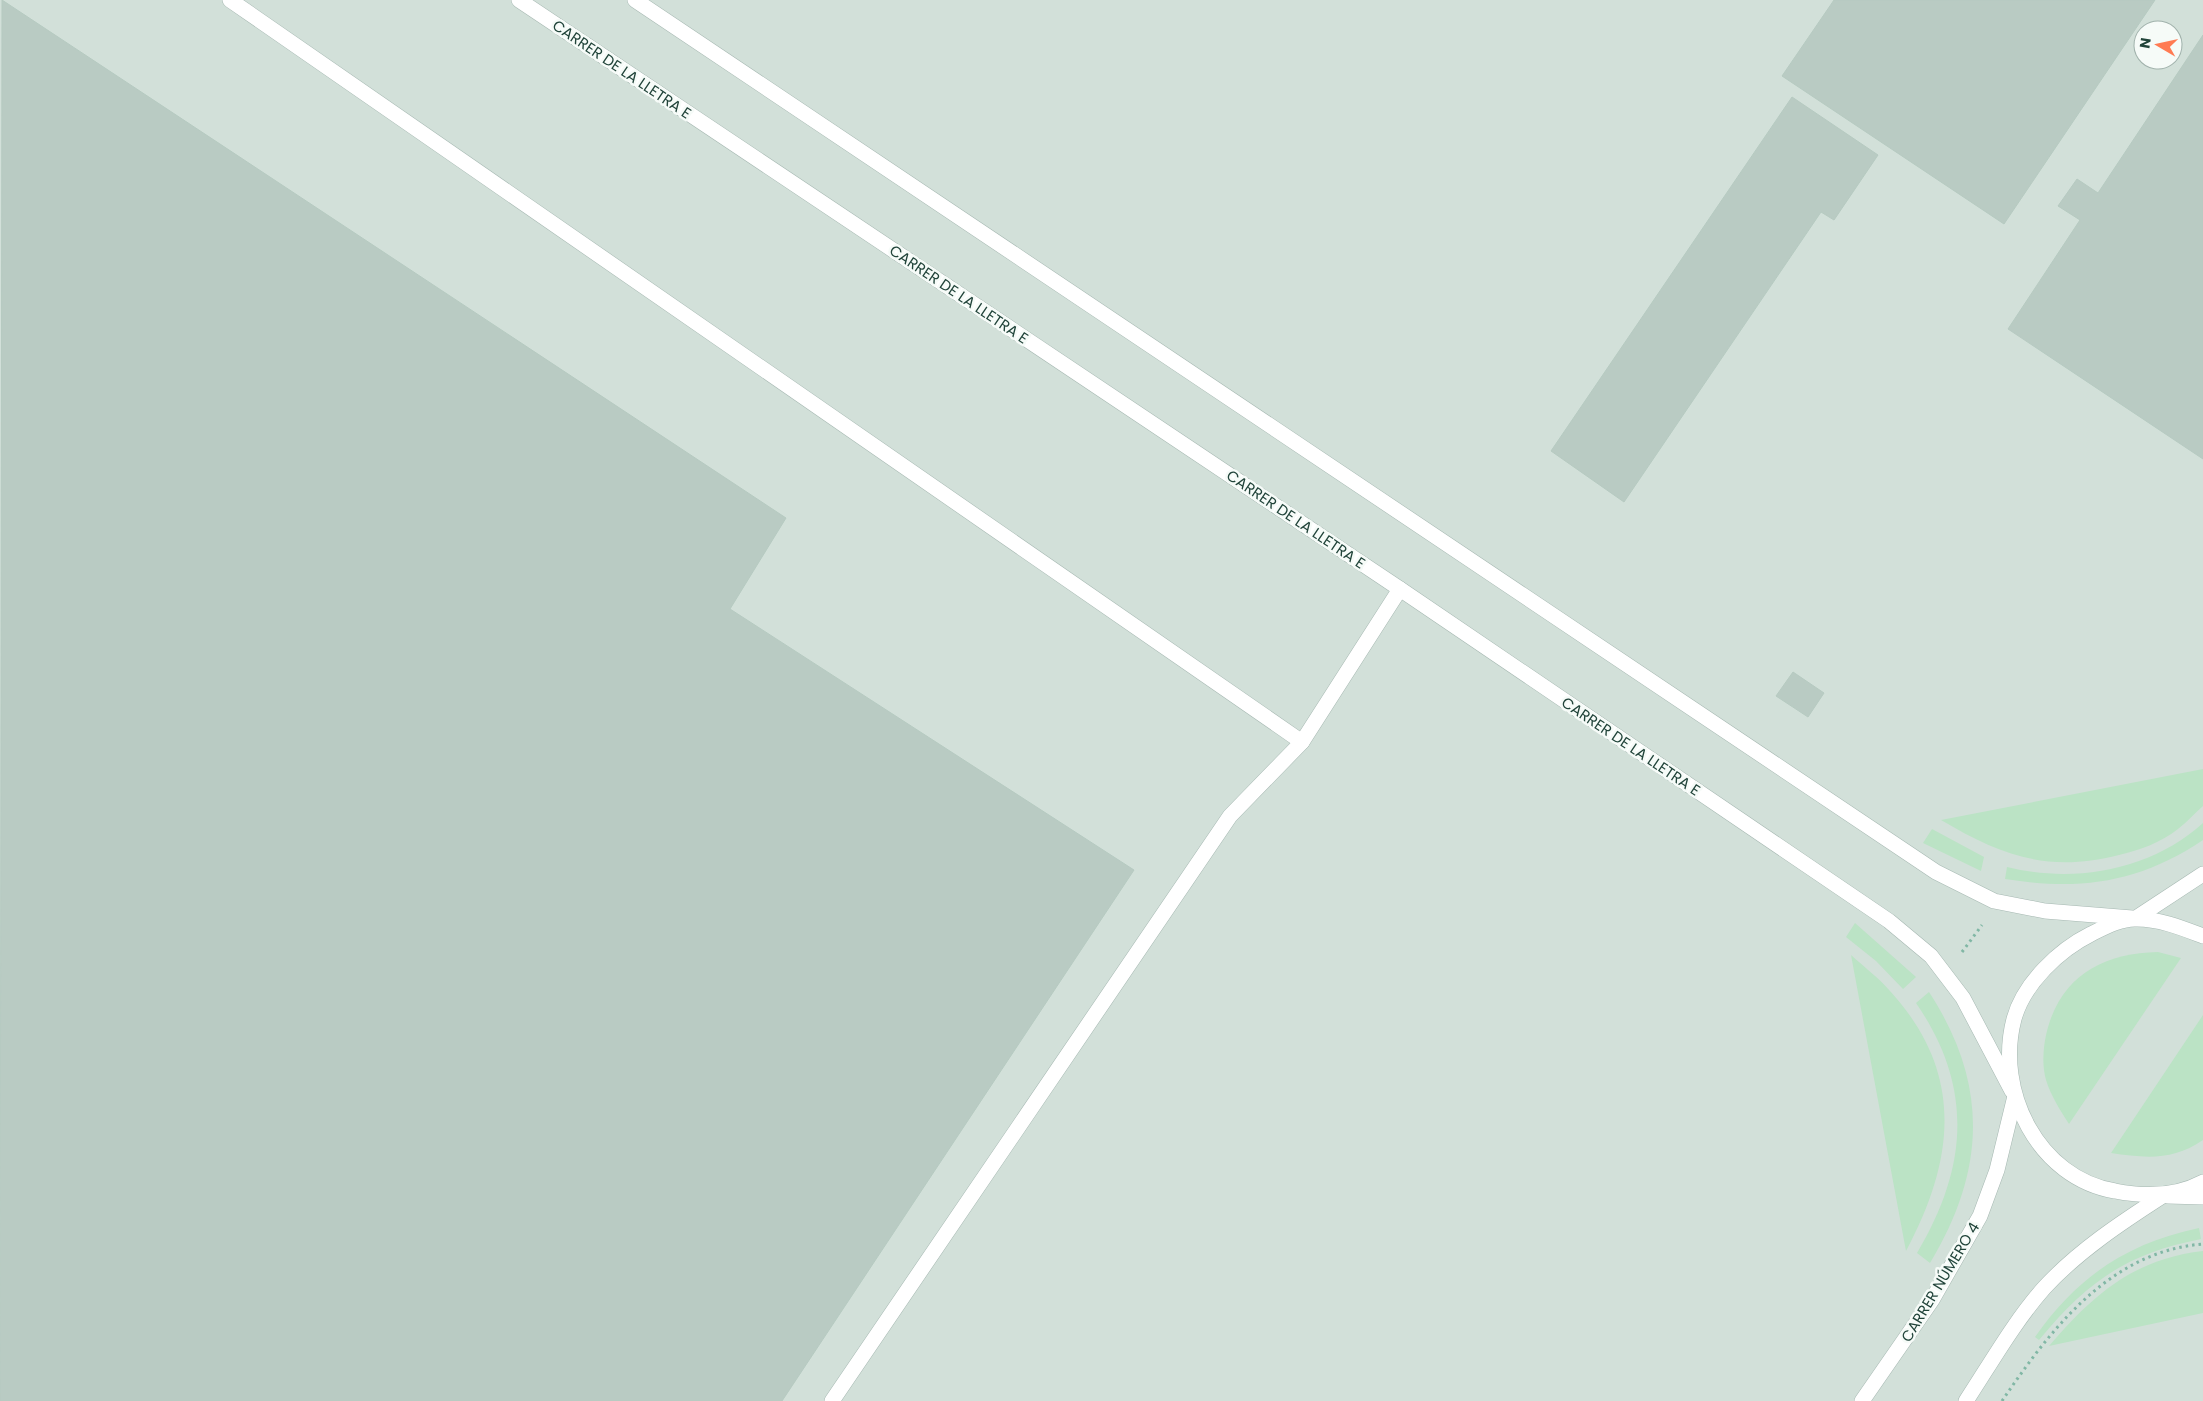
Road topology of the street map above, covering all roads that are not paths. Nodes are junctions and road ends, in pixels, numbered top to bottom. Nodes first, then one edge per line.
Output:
1 (230, 0) edge
2 (519, 0) edge
3 (635, 0) edge
4 (1400, 589) junction
5 (1302, 742) junction
6 (2203, 874) edge
7 (2136, 918) junction
8 (2203, 936) edge
9 (2014, 1096) junction
10 (2203, 1182) edge
11 (2164, 1196) junction
12 (2203, 1197) edge
13 (832, 1401) edge
14 (1862, 1401) edge
15 (1966, 1401) edge

1 - 5 street
2 - 4 street, CARRER DE LA LLETRA E
3 - 7 street
4 - 5 street
4 - 9 street, CARRER DE LA LLETRA E
5 - 13 street
6 - 7 street
7 - 8 street
7 - 9 street
9 - 11 street, CARRER DE LA LLETRA E
9 - 14 street, CARRER NÚMERO 4
10 - 11 street
11 - 12 street
11 - 15 street

